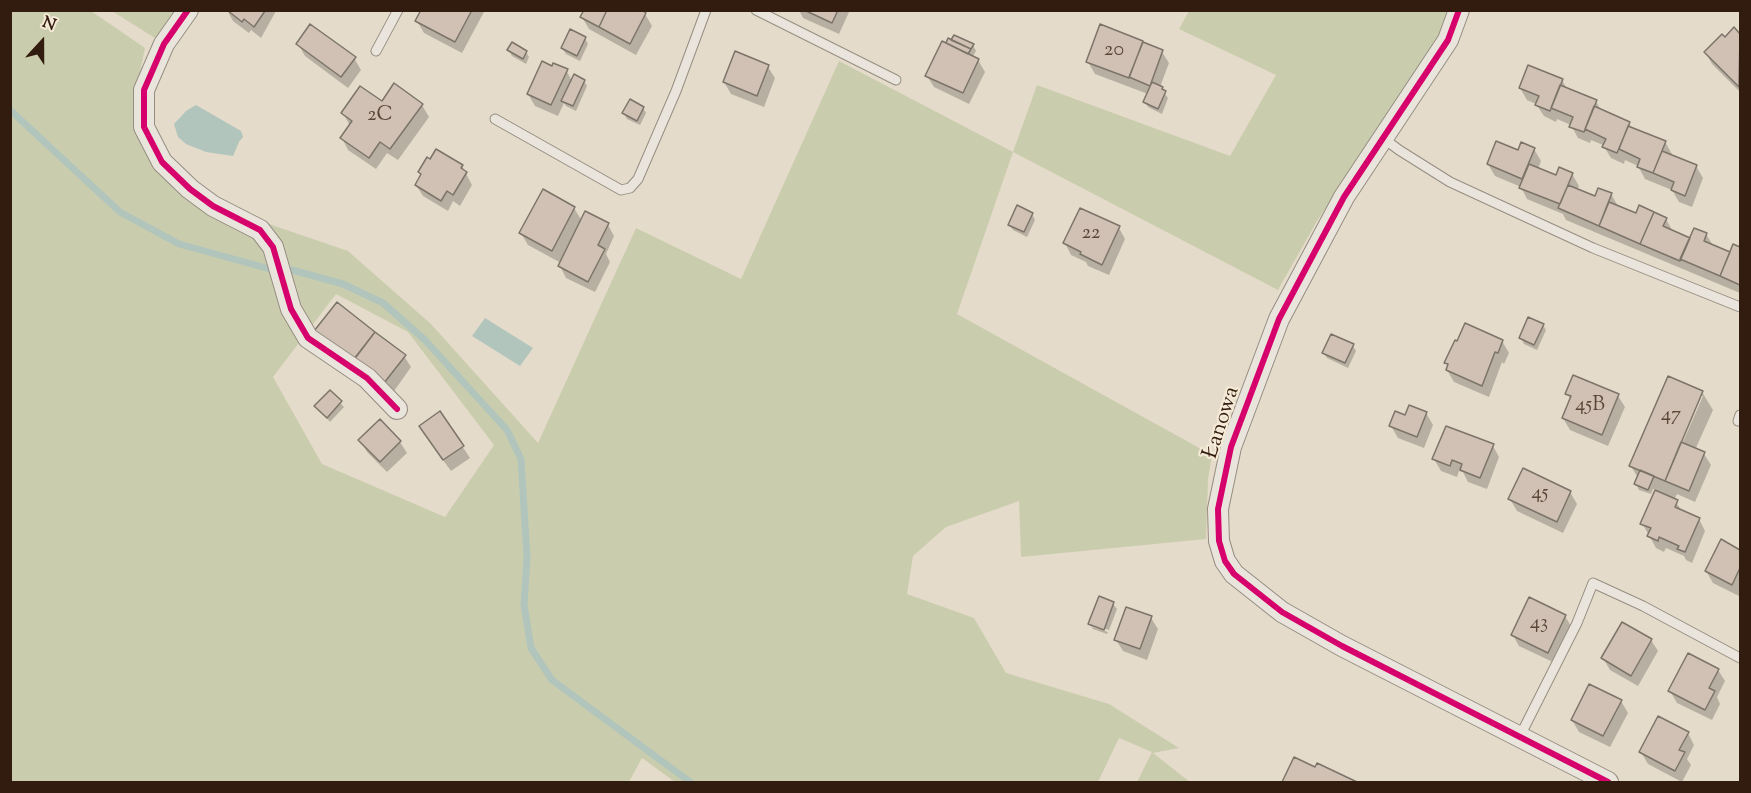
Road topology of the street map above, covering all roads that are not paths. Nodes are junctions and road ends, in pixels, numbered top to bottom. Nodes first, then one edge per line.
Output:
1 (188, 10) edge
2 (398, 10) edge
3 (706, 10) edge
4 (756, 10) edge
5 (1459, 10) edge
6 (376, 51) dead end
7 (896, 80) dead end
8 (495, 120) dead end
9 (1383, 138) junction
10 (1740, 307) edge
11 (397, 409) dead end
12 (1740, 658) edge
13 (1520, 736) junction
14 (1608, 783) edge

1 - 11 street
2 - 6 lane
3 - 8 lane
4 - 7 lane
5 - 9 street, Łanowa
9 - 10 lane
9 - 13 street, Łanowa
12 - 13 lane
13 - 14 street, Łanowa

